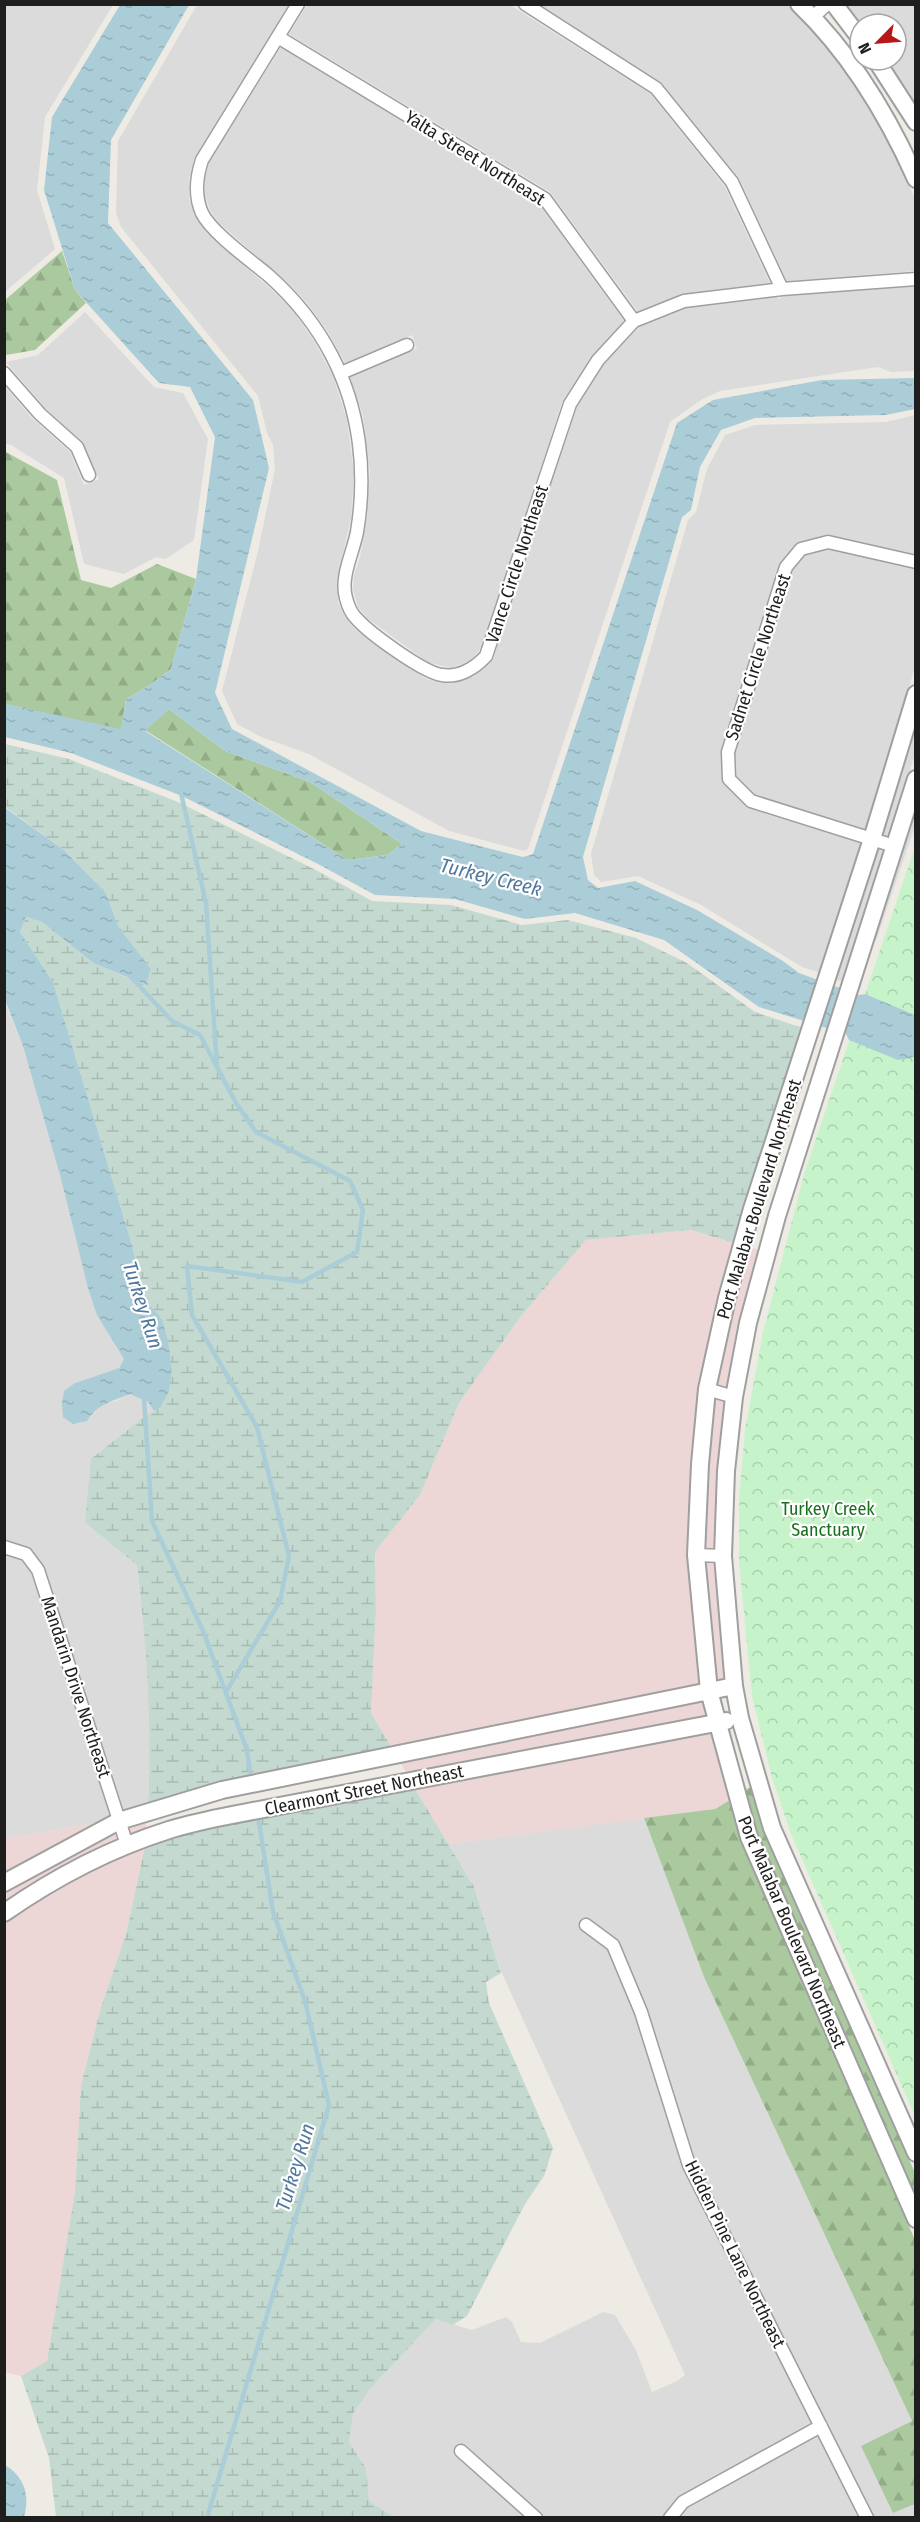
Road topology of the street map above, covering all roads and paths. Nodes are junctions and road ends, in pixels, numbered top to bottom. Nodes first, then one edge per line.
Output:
1 (298, 4) edge
2 (525, 4) edge
3 (799, 4) edge
4 (827, 4) edge
5 (834, 4) edge
6 (812, 18) junction
7 (848, 22) edge
8 (278, 37) junction
9 (884, 72) edge
10 (915, 122) edge
11 (915, 179) edge
12 (915, 279) edge
13 (782, 289) junction
14 (634, 321) junction
15 (407, 345) dead end
16 (4, 373) edge
17 (341, 373) junction
18 (89, 476) dead end
19 (915, 562) edge
20 (915, 694) edge
21 (915, 779) edge
22 (872, 839) junction
23 (894, 846) junction
24 (707, 1389) junction
25 (734, 1397) junction
26 (4, 1547) edge
27 (696, 1555) junction
28 (723, 1556) junction
29 (734, 1686) junction
30 (709, 1691) junction
31 (740, 1718) junction
32 (716, 1722) junction
33 (119, 1821) junction
34 (127, 1845) junction
35 (4, 1883) edge
36 (4, 1913) edge
37 (586, 1925) dead end
38 (915, 2153) edge
39 (915, 2219) edge
40 (821, 2426) junction
41 (461, 2451) dead end
42 (536, 2517) edge
43 (670, 2517) edge
44 (867, 2517) edge

1 - 8 street, Vance Circle Northeast
2 - 13 street
3 - 6 street
4 - 6 street
5 - 7 street
6 - 11 street
8 - 14 street, Yalta Street Northeast
8 - 17 street, Vance Circle Northeast
9 - 10 street
12 - 13 street, Vance Circle Northeast
13 - 14 street, Vance Circle Northeast
14 - 17 street, Vance Circle Northeast
15 - 17 street
16 - 18 street
19 - 22 street, Sadnet Circle Northeast
20 - 22 street, Port Malabar Boulevard Northeast
21 - 23 street, Port Malabar Boulevard Northeast
22 - 23 street, Sadnet Circle Northeast
22 - 24 street, Port Malabar Boulevard Northeast
23 - 25 street, Port Malabar Boulevard Northeast
24 - 25 street
24 - 27 street, Port Malabar Boulevard Northeast
25 - 28 street, Port Malabar Boulevard Northeast
26 - 33 street, Mandarin Drive Northeast
27 - 28 street
27 - 30 street, Port Malabar Boulevard Northeast
28 - 29 street, Port Malabar Boulevard Northeast
29 - 30 street, Clearmont Street Northeast
29 - 31 street, Port Malabar Boulevard Northeast
30 - 32 street, Port Malabar Boulevard Northeast
30 - 33 street, Clearmont Street Northeast
31 - 32 street, Clearmont Street Northeast
31 - 38 street, Port Malabar Boulevard Northeast
32 - 34 street, Clearmont Street Northeast
32 - 39 street, Port Malabar Boulevard Northeast
33 - 34 street, Mandarin Drive Northeast
33 - 35 street, Clearmont Street Northeast
34 - 36 street, Clearmont Street Northeast
37 - 40 street, Hidden Pine Lane Northeast
40 - 43 street
40 - 44 street, Hidden Pine Lane Northeast
41 - 42 street

